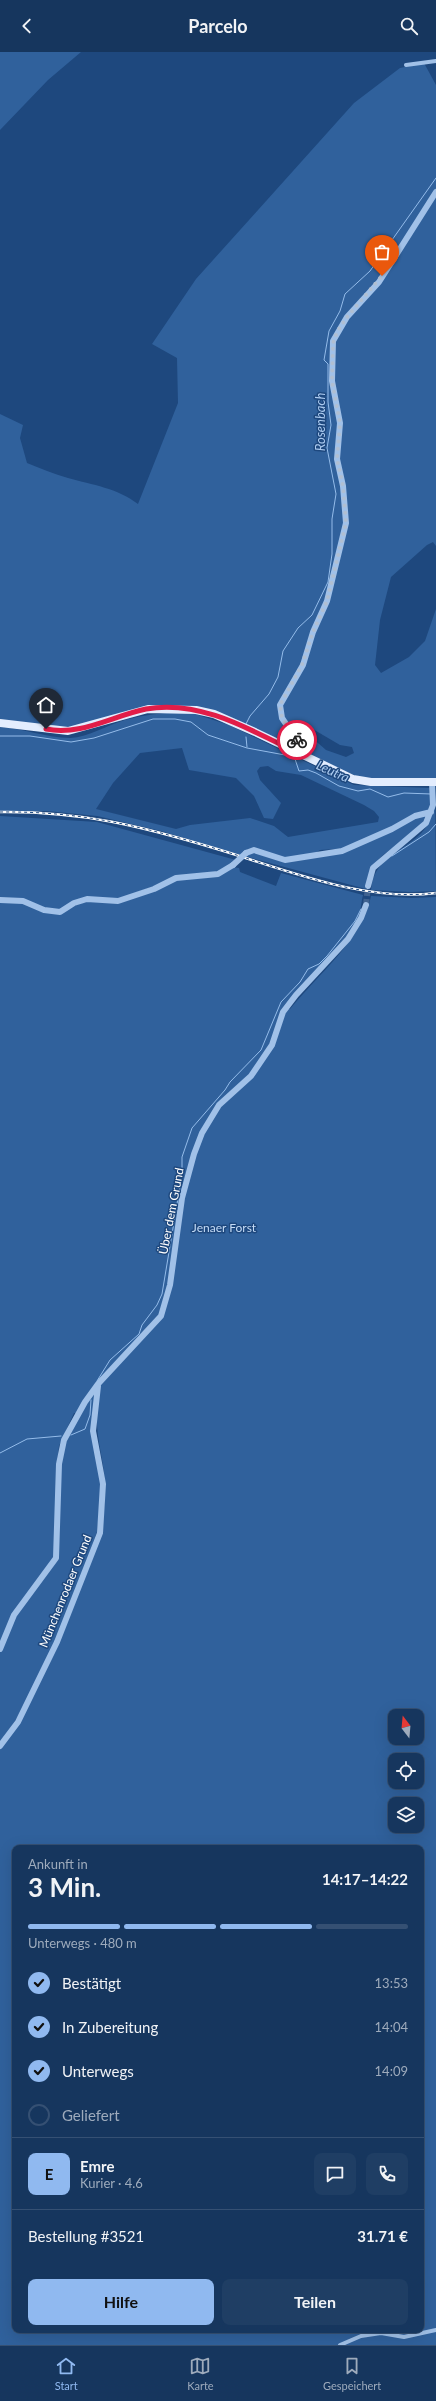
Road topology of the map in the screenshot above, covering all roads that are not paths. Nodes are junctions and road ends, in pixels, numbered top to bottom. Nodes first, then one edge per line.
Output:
1 (436, 61) edge
2 (406, 65) dead end
3 (436, 192) edge
4 (0, 723) edge
5 (302, 755) junction
6 (434, 782) edge
7 (432, 812) junction
8 (368, 886) tunnel mouth
9 (0, 900) edge
10 (366, 905) tunnel mouth
11 (98, 1384) junction
12 (0, 1649) edge
13 (0, 1746) edge
14 (436, 2330) edge
15 (382, 2333) edge
16 (382, 2333) edge
17 (422, 2333) edge
18 (424, 2333) edge
19 (340, 2345) edge

1 - 2 street
3 - 5 street
4 - 5 main road
5 - 6 main road
6 - 7 street
7 - 8 street
7 - 9 street, bridge
10 - 11 street, Über dem Grund
11 - 12 street, Über dem Grund
11 - 13 street, Münchenrodaer Grund
14 - 18 street
15 - 17 street
16 - 19 street

